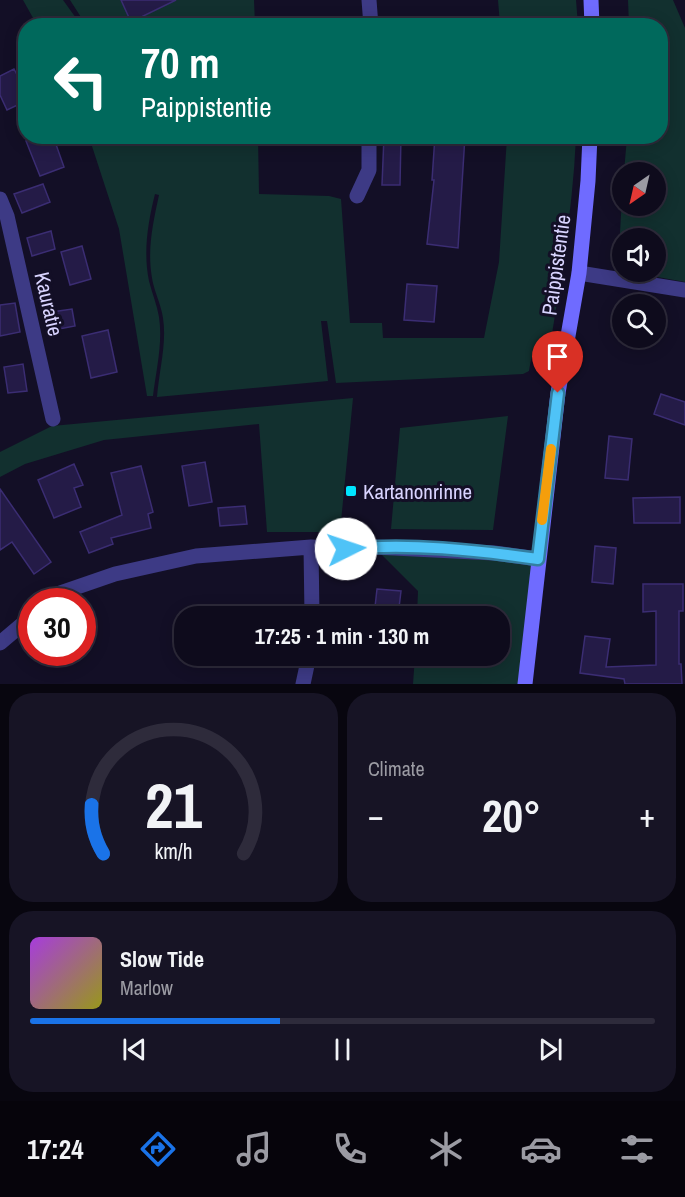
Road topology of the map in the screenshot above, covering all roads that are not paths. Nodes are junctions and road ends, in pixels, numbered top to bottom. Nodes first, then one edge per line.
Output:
1 (369, 0) edge
2 (591, 0) edge
3 (370, 18) edge
4 (592, 18) edge
5 (369, 144) edge
6 (590, 144) edge
7 (357, 196) dead end
8 (0, 199) edge
9 (579, 273) junction
10 (685, 290) edge
11 (53, 418) dead end
12 (311, 547) junction
13 (538, 559) junction
14 (74, 588) edge
15 (312, 606) edge
16 (18, 628) edge
17 (0, 643) edge
18 (307, 666) edge
19 (303, 684) edge
20 (525, 684) edge

1 - 3 street
2 - 4 street
5 - 7 street
6 - 9 street, Paippistentie
8 - 11 street, Kauratie
9 - 10 street
9 - 13 street, Paippistentie
12 - 13 street
12 - 14 street
12 - 15 street
13 - 20 street, Paippistentie
16 - 17 street
18 - 19 street

